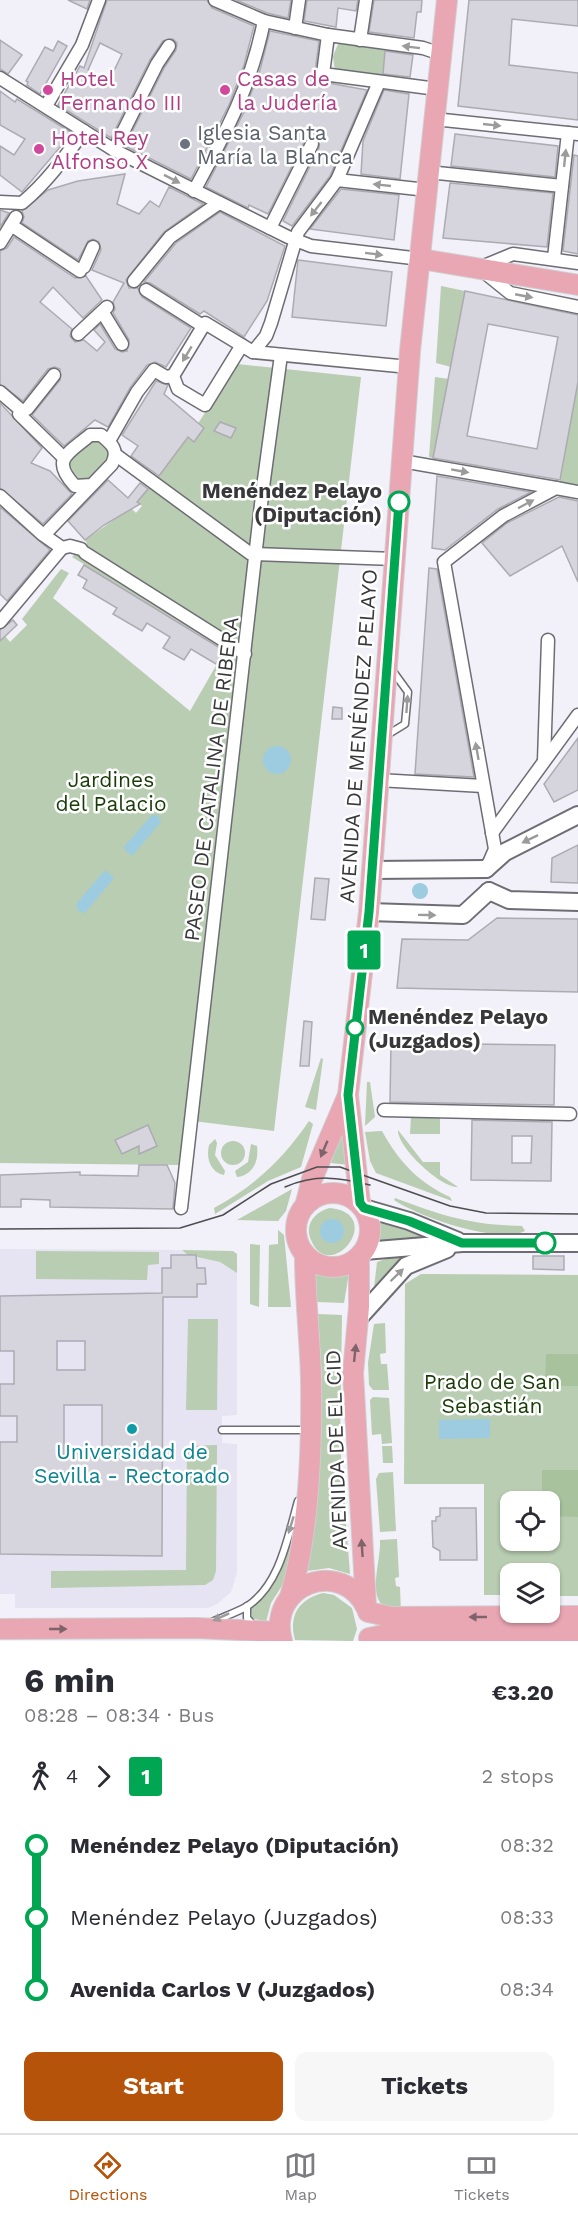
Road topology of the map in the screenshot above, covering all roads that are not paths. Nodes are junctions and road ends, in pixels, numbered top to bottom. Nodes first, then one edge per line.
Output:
1 (99, 0) edge
2 (215, 0) edge
3 (299, 0) edge
4 (366, 0) edge
5 (447, 0) edge
6 (264, 21) junction
7 (295, 28) junction
8 (328, 35) junction
9 (360, 40) junction
10 (169, 46) dead end
11 (441, 54) junction
12 (0, 78) edge
13 (379, 82) junction
14 (437, 89) junction
15 (46, 106) junction
16 (434, 119) junction
17 (84, 131) junction
18 (573, 133) edge
19 (312, 144) dead end
20 (114, 150) junction
21 (338, 180) junction
22 (428, 181) junction
23 (562, 186) junction
24 (194, 190) junction
25 (0, 202) edge
26 (219, 203) junction
27 (270, 228) junction
28 (296, 241) junction
29 (0, 243) edge
30 (93, 247) dead end
31 (554, 258) junction
32 (420, 259) junction
33 (578, 263) edge
34 (479, 268) junction
35 (134, 281) dead end
36 (578, 285) edge
37 (146, 290) dead end
38 (578, 307) edge
39 (203, 326) junction
40 (78, 334) dead end
41 (122, 344) dead end
42 (242, 345) junction
43 (253, 352) junction
44 (281, 355) junction
45 (409, 359) junction
46 (54, 375) dead end
47 (173, 376) junction
48 (0, 392) edge
49 (22, 411) junction
50 (109, 441) junction
51 (116, 455) junction
52 (64, 458) junction
53 (402, 461) junction
54 (91, 485) junction
55 (556, 488) junction
56 (578, 492) edge
57 (0, 496) edge
58 (43, 534) junction
59 (62, 548) junction
60 (257, 554) junction
61 (395, 559) junction
62 (0, 622) edge
63 (548, 639) dead end
64 (245, 654) junction
65 (578, 715) edge
66 (544, 761) junction
67 (378, 780) junction
68 (483, 786) junction
69 (578, 815) edge
70 (492, 833) junction
71 (486, 869) junction
72 (372, 870) junction
73 (489, 891) junction
74 (578, 902) edge
75 (369, 912) junction
76 (348, 1095) junction
77 (384, 1110) dead end
78 (570, 1114) dead end
79 (306, 1203) junction
80 (362, 1206) junction
81 (181, 1208) dead end
82 (462, 1243) junction
83 (578, 1243) edge
84 (361, 1254) junction
85 (306, 1256) junction
86 (358, 1319) junction
87 (222, 1430) dead end
88 (309, 1430) junction
89 (308, 1469) junction
90 (290, 1597) junction
91 (247, 1606) junction
92 (367, 1609) junction
93 (578, 1616) edge
94 (196, 1628) junction
95 (0, 1629) edge
96 (578, 1633) edge
97 (275, 1635) edge
98 (369, 1640) edge

1 - 15 street
2 - 6 street
3 - 7 street
4 - 9 street
5 - 11 main road
6 - 7 street
6 - 24 street
7 - 8 street
8 - 9 street
8 - 13 street
11 -> 9 street
10 - 20 street
11 - 14 main road
12 - 15 street
13 - 14 street
13 - 21 street
14 - 16 main road
15 - 17 street
16 -> 18 street
16 - 22 main road
17 - 20 street
17 - 25 street
23 -> 18 street
19 - 27 street
20 -> 24 street
22 -> 21 street
21 -> 28 street
22 - 23 street
22 - 32 main road
23 - 31 street
24 - 26 street
26 - 27 street
26 - 35 street
27 - 28 street
28 -> 32 street
28 - 43 street
29 - 30 street
31 - 33 street
31 - 34 street
32 - 34 main road
32 - 45 main road
34 - 36 main road
34 -> 38 street
37 - 39 street
39 - 42 street
39 -> 47 street
40 - 41 street
42 - 43 street
42 - 47 street
43 - 44 street
44 - 45 street
44 - 60 street, PASEO DE CATALINA DE RIBERA
45 - 53 main road
46 - 49 street
47 - 50 street
48 - 49 street
49 - 52 street
50 - 51 street
50 - 52 street
51 - 54 street
51 - 60 street
52 - 54 street
53 -> 55 street
53 - 61 main road, AVENIDA DE MENÉNDEZ PELAYO
54 - 58 street
55 - 56 street
68 -> 55 street
57 - 58 street
58 - 59 street
59 - 62 street
59 - 64 street
60 - 61 street
60 - 64 street, PASEO DE CATALINA DE RIBERA
61 - 67 main road, AVENIDA DE MENÉNDEZ PELAYO
63 - 66 street
64 - 81 street, PASEO DE CATALINA DE RIBERA
65 - 66 street
66 - 70 street
67 - 68 street
67 - 72 main road, AVENIDA DE MENÉNDEZ PELAYO
68 - 70 street
69 -> 71 street
70 - 71 street
71 - 72 street
71 - 73 street
72 - 75 main road, AVENIDA DE MENÉNDEZ PELAYO
73 - 74 street
75 -> 73 street
75 - 76 main road, AVENIDA DE MENÉNDEZ PELAYO
76 -> 79 main road
76 - 80 main road
77 - 78 street
79 - 80 main road
79 - 85 main road
80 - 82 street
80 - 84 main road
82 - 83 street
82 - 84 street
86 -> 82 street
84 - 85 main road
84 - 86 main road, AVENIDA DE EL CID
85 - 88 main road, AVENIDA DE EL CID
92 -> 86 main road, AVENIDA DE EL CID
87 - 88 lane
88 - 89 main road, AVENIDA DE EL CID
89 - 90 main road, AVENIDA DE EL CID
89 -> 91 lane
90 - 92 main road
90 - 97 main road, AVENIDA DE EL CID
91 -> 94 lane
91 - 97 lane
93 -> 92 main road
92 - 98 main road, AVENIDA DE EL CID
95 -> 94 main road
94 - 97 main road
96 - 98 main road

